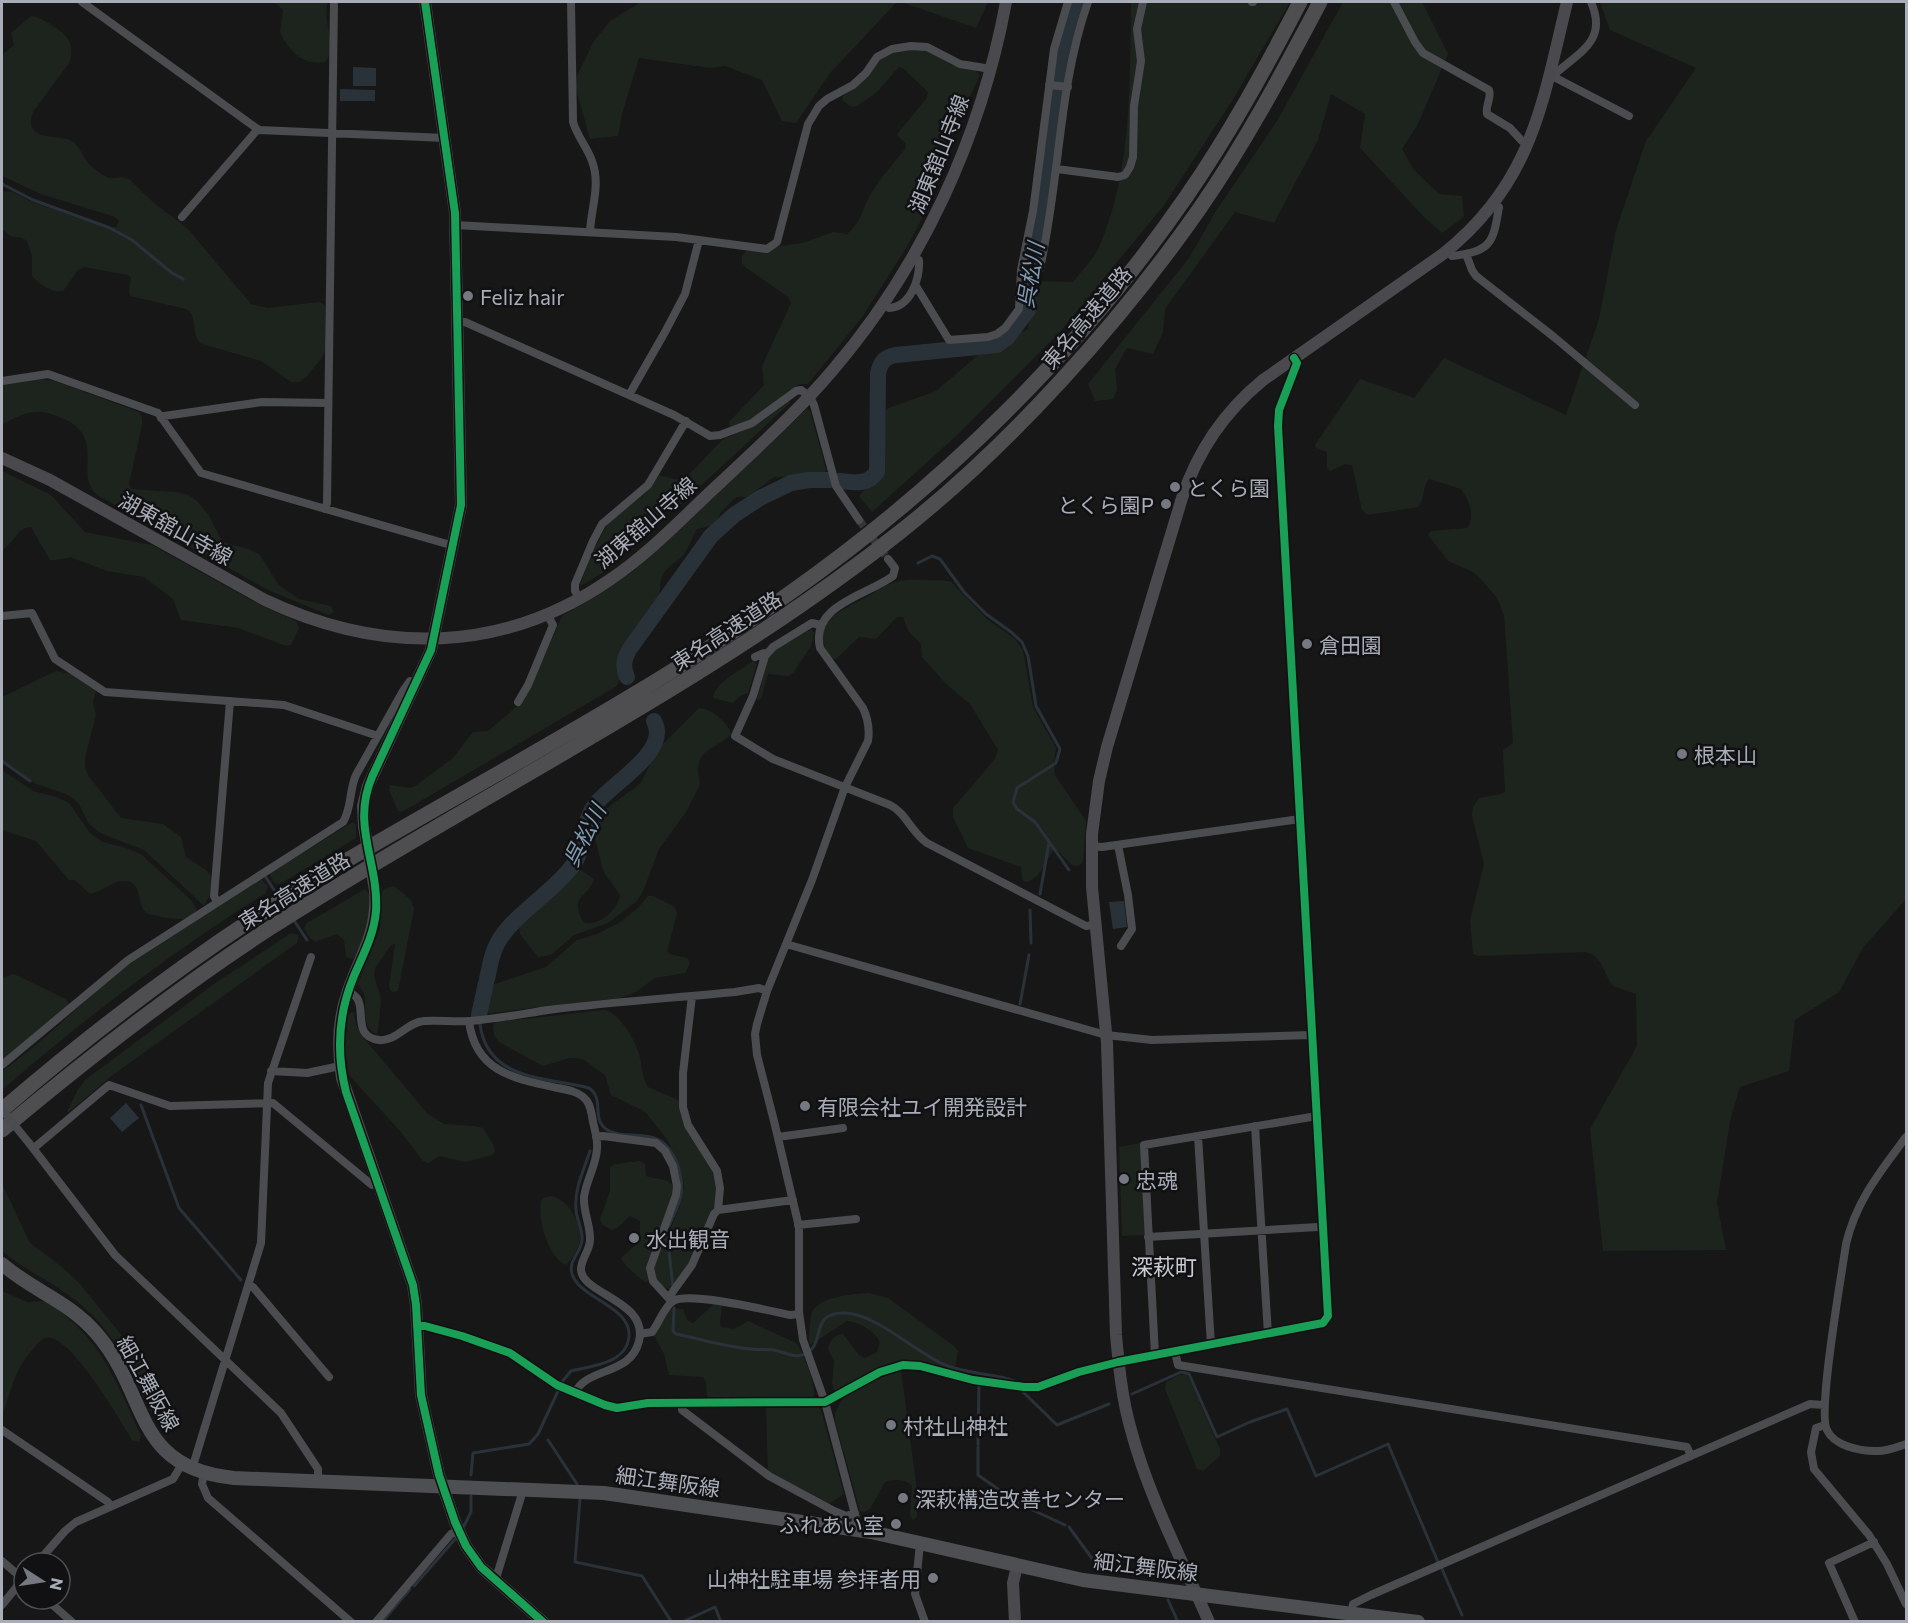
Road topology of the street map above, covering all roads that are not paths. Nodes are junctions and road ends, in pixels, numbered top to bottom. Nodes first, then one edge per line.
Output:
1 (82, 2) edge
2 (334, 2) edge
3 (425, 2) edge
4 (571, 2) edge
5 (1006, 2) edge
6 (1068, 2) edge
7 (1088, 2) edge
8 (1143, 2) edge
9 (1300, 2) edge
10 (1320, 2) edge
11 (1394, 2) edge
12 (1567, 2) edge
13 (1591, 2) edge
14 (991, 69) junction
15 (1552, 76) junction
16 (1050, 85) junction
17 (1067, 87) junction
18 (1629, 116) dead end
19 (258, 129) junction
20 (332, 134) junction
21 (445, 138) junction
22 (1528, 144) junction
23 (1057, 169) junction
24 (1494, 203) junction
25 (182, 217) dead end
26 (455, 225) junction
27 (590, 232) junction
28 (699, 240) junction
29 (1448, 251) junction
30 (1466, 254) junction
31 (913, 256) junction
32 (1040, 268) dead end
33 (916, 286) junction
34 (883, 304) junction
35 (456, 322) junction
36 (1294, 358) junction
37 (2, 381) edge
38 (629, 395) junction
39 (810, 397) junction
40 (328, 403) junction
41 (1635, 405) dead end
42 (161, 418) junction
43 (686, 421) junction
44 (2, 458) edge
45 (325, 509) junction
46 (860, 520) tunnel mouth
47 (454, 546) junction
48 (888, 559) tunnel mouth
49 (580, 598) junction
50 (547, 615) junction
51 (2, 616) edge
52 (820, 625) junction
53 (434, 640) junction
54 (766, 654) junction
55 (755, 657) dead end
56 (416, 684) junction
57 (230, 701) junction
58 (518, 702) dead end
59 (378, 736) junction
60 (845, 787) junction
61 (1300, 819) junction
62 (1118, 845) junction
63 (1092, 846) junction
64 (217, 902) junction
65 (1095, 925) junction
66 (786, 944) junction
67 (1121, 946) dead end
68 (310, 957) dead end
69 (767, 991) junction
70 (348, 992) junction
71 (692, 996) junction
72 (469, 1021) junction
73 (1106, 1035) junction
74 (1312, 1035) junction
75 (2, 1065) edge
76 (340, 1066) junction
77 (271, 1071) junction
78 (267, 1103) junction
79 (2, 1110) edge
80 (1311, 1117) dead end
81 (1255, 1126) junction
82 (843, 1128) dead end
83 (2, 1130) edge
84 (1198, 1136) junction
85 (596, 1137) junction
86 (778, 1137) junction
87 (1906, 1137) edge
88 (32, 1146) junction
89 (378, 1182) junction
90 (793, 1200) junction
91 (718, 1210) junction
92 (856, 1219) dead end
93 (798, 1225) junction
94 (1318, 1227) dead end
95 (1262, 1230) junction
96 (1204, 1233) junction
97 (1148, 1237) junction
98 (2, 1264) edge
99 (248, 1286) junction
100 (671, 1299) junction
101 (799, 1314) junction
102 (417, 1326) junction
103 (640, 1334) junction
104 (1268, 1334) junction
105 (1211, 1345) junction
106 (1175, 1352) junction
107 (1155, 1355) junction
108 (226, 1360) junction
109 (1118, 1362) junction
110 (330, 1377) dead end
111 (575, 1393) junction
112 (825, 1402) junction
113 (682, 1403) junction
114 (1824, 1405) junction
115 (1825, 1425) junction
116 (2, 1430) edge
117 (1906, 1444) edge
118 (1691, 1456) junction
119 (193, 1469) junction
120 (318, 1481) junction
121 (443, 1486) junction
122 (521, 1489) junction
123 (110, 1506) junction
124 (855, 1513) junction
125 (855, 1530) junction
126 (458, 1531) junction
127 (1874, 1542) junction
128 (920, 1543) junction
129 (48, 1551) edge
130 (1017, 1566) junction
131 (494, 1579) junction
132 (12, 1593) edge
133 (1198, 1594) junction
134 (1906, 1604) edge
135 (2, 1605) edge
136 (60, 1611) edge
137 (1351, 1613) junction
138 (72, 1622) edge
139 (351, 1622) edge
140 (376, 1622) edge
141 (543, 1622) edge
142 (925, 1622) edge
143 (1015, 1622) edge
144 (1209, 1622) edge
145 (1418, 1622) edge
146 (1855, 1622) edge

1 - 19 street
2 - 20 street
3 - 21 street
4 - 27 street
5 - 14 street, 湖東舘山寺線
6 - 16 street
7 - 17 street
8 - 23 street
9 - 79 highway, 東名高速道路
10 - 83 highway, 東名高速道路
11 - 22 street
12 - 15 street
13 - 15 street
14 - 28 street
14 - 31 street, 湖東舘山寺線
15 - 18 street
15 - 22 street
16 - 17 street
16 - 33 street
17 - 23 street
19 - 20 street
19 - 25 street
20 - 21 street
20 - 40 street
21 - 26 street
22 - 24 street
23 - 32 street
24 - 29 street
24 - 30 street
26 - 27 street
26 - 35 street
27 - 28 street
28 - 38 street
29 - 30 street
29 - 36 street
30 - 41 street
31 - 33 street
31 - 34 street, 湖東舘山寺線
33 - 34 street
34 - 39 street, 湖東舘山寺線
35 - 38 street
35 - 47 street
36 - 61 street
36 - 63 street
37 - 42 street
38 - 43 street
39 - 43 street
39 - 46 street
39 - 49 street, 湖東舘山寺線
40 - 42 street
40 - 45 street
42 - 45 street
43 - 49 street
44 - 53 street, 湖東舘山寺線
45 - 47 street
47 - 53 street
48 - 52 street
49 - 50 street, 湖東舘山寺線
50 - 53 street, 湖東舘山寺線
50 - 58 street
51 - 57 street
52 - 54 street
52 - 60 street
53 - 56 street
54 - 55 street
54 - 60 street
56 - 59 street
56 - 70 street, bridge
57 - 59 street
57 - 64 street
59 - 64 street
60 - 65 street
60 - 66 street
61 - 62 street
61 - 74 street
62 - 63 street
62 - 67 street
63 - 65 street
64 - 75 street
65 - 73 street
66 - 69 street
66 - 73 street
68 - 77 street
69 - 71 street
69 - 86 street
70 - 72 street
70 - 76 street
71 - 72 street
71 - 91 street
72 - 85 street
73 - 74 street
73 - 109 street
74 - 104 street
76 - 77 street
76 - 89 street
77 - 78 street
78 - 88 street
78 - 89 street
78 - 99 street
79 - 88 street, bridge
80 - 81 street
81 - 84 street
81 - 95 street
82 - 86 street
84 - 96 street
84 - 97 street
85 - 100 street
85 - 103 street
86 - 90 street
87 - 114 street
88 - 108 street
89 - 102 street
90 - 91 street
90 - 93 street
91 - 100 street
92 - 93 street
93 - 101 street
94 - 95 street
95 - 96 street
95 - 104 street
96 - 97 street
96 - 105 street
97 - 107 street
98 - 119 main road, 細江舞阪線
99 - 108 street
99 - 110 street
100 - 101 street
100 - 103 street
101 - 112 street
102 - 111 street
102 - 121 street
103 - 111 street
104 - 105 street
105 - 106 street
106 - 107 street
106 - 118 street
107 - 109 street
108 - 119 street
108 - 120 street
109 - 112 street
109 - 133 street
111 - 113 street
112 - 113 street
112 - 124 street
113 - 124 street
114 - 115 street
114 - 118 street
115 - 117 street
115 - 127 street
116 - 123 street
118 - 137 street
119 - 120 main road, 細江舞阪線
119 - 123 street
119 - 139 street
120 - 121 main road, 細江舞阪線
121 - 122 main road, 細江舞阪線
121 - 126 street
122 - 125 main road, 細江舞阪線
122 - 131 street
123 - 129 street
124 - 125 street
125 - 128 main road, 細江舞阪線
126 - 131 street
126 - 140 street
127 - 134 street
127 - 146 street
128 - 130 main road, 細江舞阪線
128 - 142 street
130 - 133 main road, 細江舞阪線
130 - 143 street
131 - 141 street
132 - 135 street
133 - 137 main road, 細江舞阪線
133 - 144 street
136 - 138 street
137 - 145 main road, 細江舞阪線

